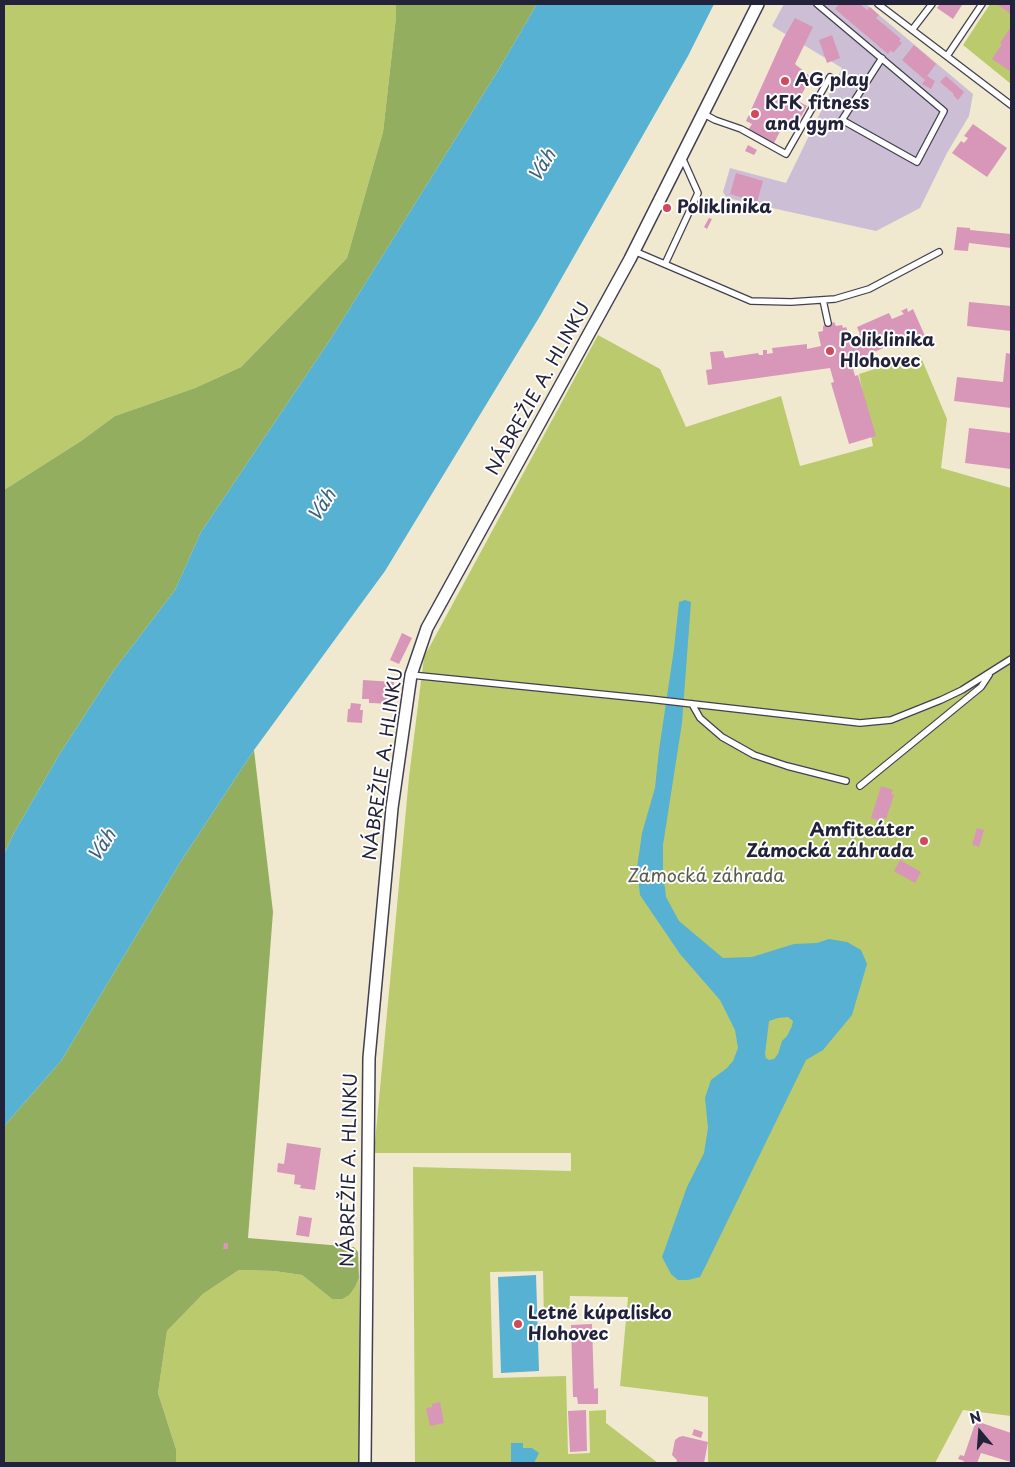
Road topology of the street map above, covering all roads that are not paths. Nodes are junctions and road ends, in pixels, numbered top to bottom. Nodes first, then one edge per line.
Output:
1 (758, 4) edge
2 (817, 4) edge
3 (932, 4) edge
4 (982, 4) edge
5 (881, 5) edge
6 (912, 30) junction
7 (947, 56) junction
8 (882, 58) junction
9 (830, 77) dead end
10 (1011, 106) edge
11 (704, 114) junction
12 (682, 157) junction
13 (634, 251) junction
14 (938, 252) dead end
15 (665, 264) junction
16 (823, 300) junction
17 (828, 323) dead end
18 (1011, 659) edge
19 (992, 671) junction
20 (412, 675) junction
21 (690, 704) junction
22 (846, 781) dead end
23 (860, 786) dead end
24 (365, 1463) edge

1 - 11 street, NÁBREŽIE A. HLINKU
2 - 8 lane
3 - 6 lane
4 - 7 lane
5 - 6 lane
6 - 7 lane
7 - 10 lane
8 - 8 lane
9 - 11 lane
11 - 12 street, NÁBREŽIE A. HLINKU
12 - 13 street, NÁBREŽIE A. HLINKU
12 - 15 lane
13 - 15 lane
13 - 20 street, NÁBREŽIE A. HLINKU
14 - 16 lane
15 - 16 lane
16 - 17 lane
18 - 19 lane
19 - 21 lane
19 - 23 lane
20 - 21 lane
20 - 24 street, NÁBREŽIE A. HLINKU
21 - 22 lane

